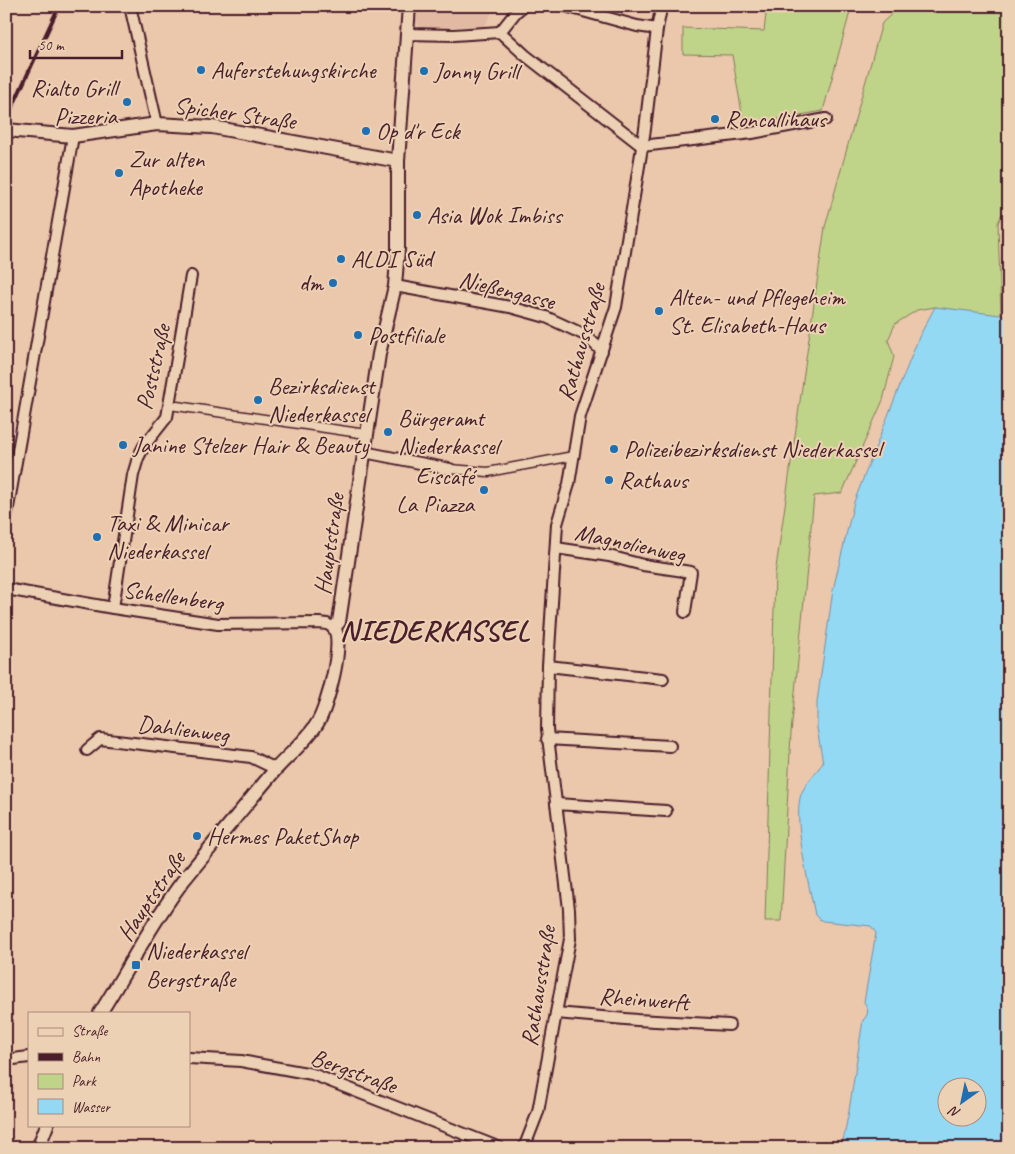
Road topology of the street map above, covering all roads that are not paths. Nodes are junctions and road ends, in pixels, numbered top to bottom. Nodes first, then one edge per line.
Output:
1 (130, 6) edge
2 (409, 6) edge
3 (523, 6) edge
4 (565, 6) edge
5 (660, 6) edge
6 (657, 29) junction
7 (500, 32) junction
8 (407, 34) junction
9 (826, 120) dead end
10 (158, 124) junction
11 (6, 130) edge
12 (73, 136) junction
13 (642, 146) junction
14 (398, 161) junction
15 (191, 276) dead end
16 (395, 286) junction
17 (602, 351) junction
18 (170, 405) junction
19 (366, 434) junction
20 (364, 452) junction
21 (573, 456) junction
22 (450, 469) joint
23 (6, 519) edge
24 (556, 548) junction
25 (6, 589) edge
26 (113, 608) junction
27 (685, 612) dead end
28 (334, 628) junction
29 (548, 666) junction
30 (663, 679) dead end
31 (547, 739) junction
32 (670, 746) dead end
33 (87, 750) dead end
34 (276, 769) junction
35 (556, 804) junction
36 (666, 810) dead end
37 (101, 1012) edge
38 (556, 1013) junction
39 (729, 1025) dead end
40 (28, 1058) edge
41 (190, 1058) edge
42 (6, 1060) edge
43 (47, 1126) edge
44 (38, 1148) edge
45 (500, 1148) edge
46 (524, 1148) edge

1 - 10 street
2 - 8 street, Hauptstraße
3 - 7 street
4 - 6 street
5 - 6 street, Rathausstraße
6 - 13 street, Rathausstraße
7 - 8 street
7 - 13 street
8 - 14 street, Hauptstraße
9 - 13 street
10 - 12 street, Spicher Straße
10 - 14 street, Spicher Straße
11 - 12 street, Spicher Straße
12 - 23 street
13 - 17 street, Rathausstraße
14 - 16 street, Hauptstraße
15 - 18 street, Poststraße
16 - 17 street, Nießengasse
16 - 19 street, Hauptstraße
17 - 21 street, Rathausstraße
18 - 19 street
18 - 26 street, Poststraße
19 - 20 street, Hauptstraße
20 - 22 street
20 - 28 street, Hauptstraße
21 - 22 street
21 - 24 street, Rathausstraße
24 - 27 street, Magnolienweg
24 - 29 street, Rathausstraße
25 - 26 street, Schellenberg
26 - 28 street, Schellenberg
28 - 34 street, Hauptstraße
29 - 30 street
29 - 31 street, Rathausstraße
31 - 32 street
31 - 35 street, Rathausstraße
33 - 34 street, Dahlienweg
34 - 37 street, Hauptstraße
35 - 36 street
35 - 38 street, Rathausstraße
38 - 39 street, Rheinwerft
38 - 46 street, Rathausstraße
40 - 42 street
41 - 45 street, Bergstraße
43 - 44 street

